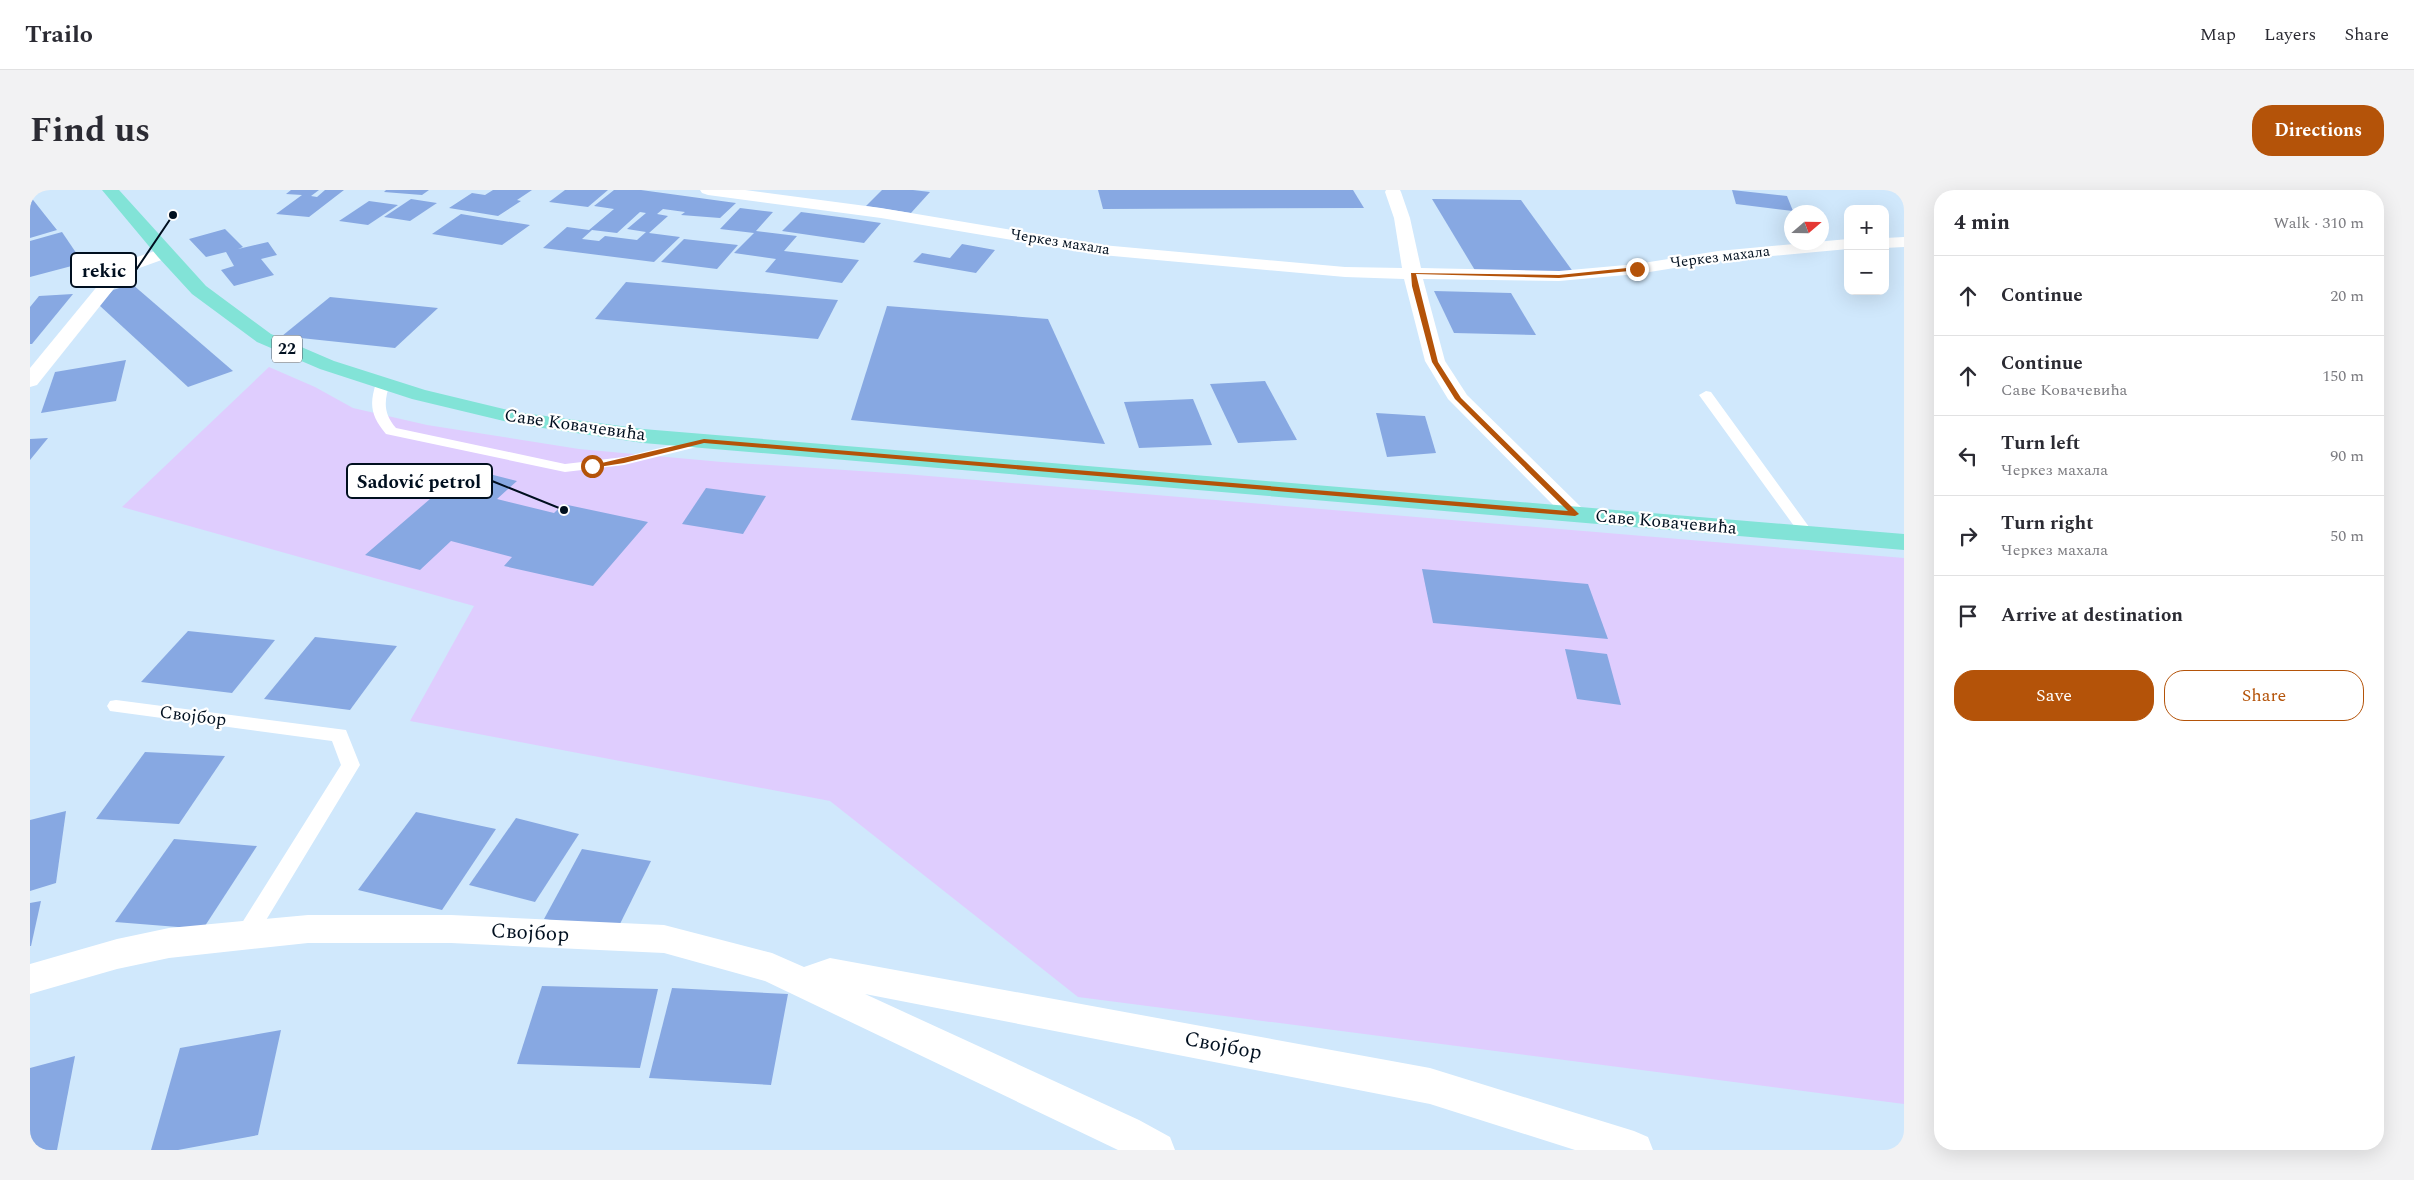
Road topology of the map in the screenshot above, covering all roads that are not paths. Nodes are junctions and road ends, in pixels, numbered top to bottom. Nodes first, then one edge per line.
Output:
1 (110, 190) edge
2 (708, 190) edge
3 (1393, 192) dead end
4 (1904, 242) edge
5 (1889, 243) edge
6 (1844, 244) edge
7 (164, 253) junction
8 (1414, 273) junction
9 (30, 381) edge
10 (383, 383) junction
11 (1706, 395) dead end
12 (704, 441) junction
13 (1575, 514) junction
14 (1807, 534) junction
15 (1904, 542) edge
16 (116, 706) dead end
17 (246, 934) junction
18 (30, 979) edge
19 (808, 984) junction
20 (1156, 1150) edge
21 (1634, 1150) edge

1 - 7 main road, Саве Ковачевића / 22
2 - 8 street, Черкез махала
3 - 8 street
4 - 5 street
6 - 8 street, Черкез махала
7 - 9 street
7 - 10 main road, Саве Ковачевића / 22
8 - 13 street
10 - 12 main road, Саве Ковачевића / 22
10 - 12 lane
11 - 14 lane
12 - 13 main road, Саве Ковачевића / 22
13 - 14 main road, Саве Ковачевића / 22
14 - 15 main road, Саве Ковачевића / 22
16 - 17 lane, Својбор
17 - 18 street, Својбор
17 - 19 street, Својбор
19 - 20 street, Својбор
19 - 21 street, Својбор

